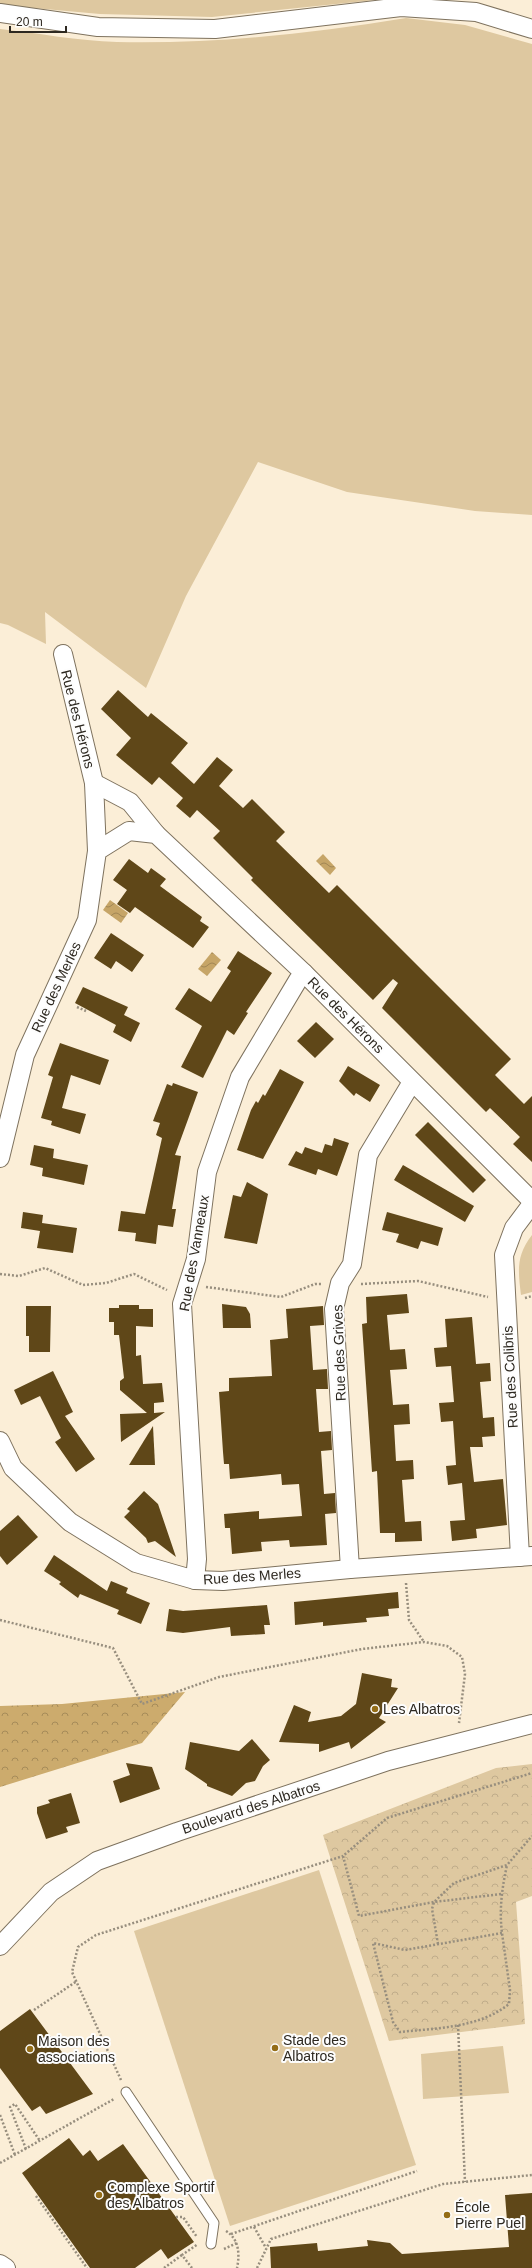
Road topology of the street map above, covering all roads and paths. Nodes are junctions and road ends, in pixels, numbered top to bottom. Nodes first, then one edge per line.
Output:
1 (0, 13) edge
2 (532, 29) edge
3 (63, 654) dead end
4 (94, 783) junction
5 (156, 834) junction
6 (97, 851) junction
7 (304, 973) junction
8 (77, 1007) dead end
9 (86, 1011) dead end
10 (412, 1082) junction
11 (0, 1158) edge
12 (532, 1203) edge
13 (0, 1274) edge
14 (340, 1283) junction
15 (188, 1287) junction
16 (506, 1299) junction
17 (0, 1442) edge
18 (526, 1557) edge
19 (350, 1569) junction
20 (195, 1580) junction
21 (399, 1582) dead end
22 (0, 1620) edge
23 (424, 1642) junction
24 (459, 1723) dead end
25 (532, 1724) edge
26 (532, 1773) edge
27 (532, 1836) edge
28 (343, 1856) junction
29 (507, 1865) junction
30 (501, 1894) junction
31 (434, 1902) junction
32 (502, 1933) junction
33 (438, 1944) junction
34 (0, 1946) edge
35 (77, 1981) junction
36 (34, 2010) dead end
37 (458, 2025) junction
38 (126, 2092) junction
39 (0, 2115) edge
40 (40, 2141) junction
41 (26, 2149) junction
42 (15, 2155) junction
43 (0, 2163) edge
44 (418, 2171) dead end
45 (532, 2175) edge
46 (465, 2182) junction
47 (36, 2196) dead end
48 (176, 2216) dead end
49 (254, 2227) junction
50 (211, 2244) dead end
51 (266, 2248) junction
52 (182, 2255) junction
53 (88, 2268) edge
54 (164, 2268) edge
55 (192, 2268) edge
56 (237, 2268) edge
57 (256, 2268) edge

1 - 2 street
3 - 4 street, Rue des Hérons
4 - 5 street, Rue des Hérons
4 - 6 street, Rue des Hérons
5 - 6 street
5 - 7 street, Rue des Hérons
6 - 11 street, Rue des Merles
7 - 10 street, Rue des Hérons
7 - 15 street, Rue des Vanneaux
8 - 9 path
10 - 12 street, Rue des Hérons
10 - 14 street, Rue des Grives
12 - 16 street, Rue des Colibris
13 - 15 path
14 - 15 path
14 - 16 path
14 - 19 street, Rue des Grives
15 - 20 street, Rue des Vanneaux
16 - 18 street, Rue des Colibris
17 - 20 street, Rue des Merles
18 - 19 street, Rue des Merles
19 - 20 street, Rue des Merles
21 - 23 path
22 - 23 path
23 - 24 path
25 - 34 street, Boulevard des Albatros
26 - 28 path
27 - 29 path
28 - 31 path
28 - 35 path
29 - 30 path
29 - 31 path
30 - 31 path
30 - 32 path
31 - 33 path
32 - 33 path
32 - 37 path
33 - 37 path
35 - 36 path
35 - 38 path
37 - 46 path
38 - 40 path
38 - 50 lane
39 - 42 path
40 - 41 path
40 - 41 path
41 - 42 path
42 - 43 path
44 - 49 path
45 - 46 path
46 - 51 path
47 - 53 path
48 - 52 path
49 - 51 path
49 - 56 path
51 - 57 path
52 - 54 path
52 - 55 path

